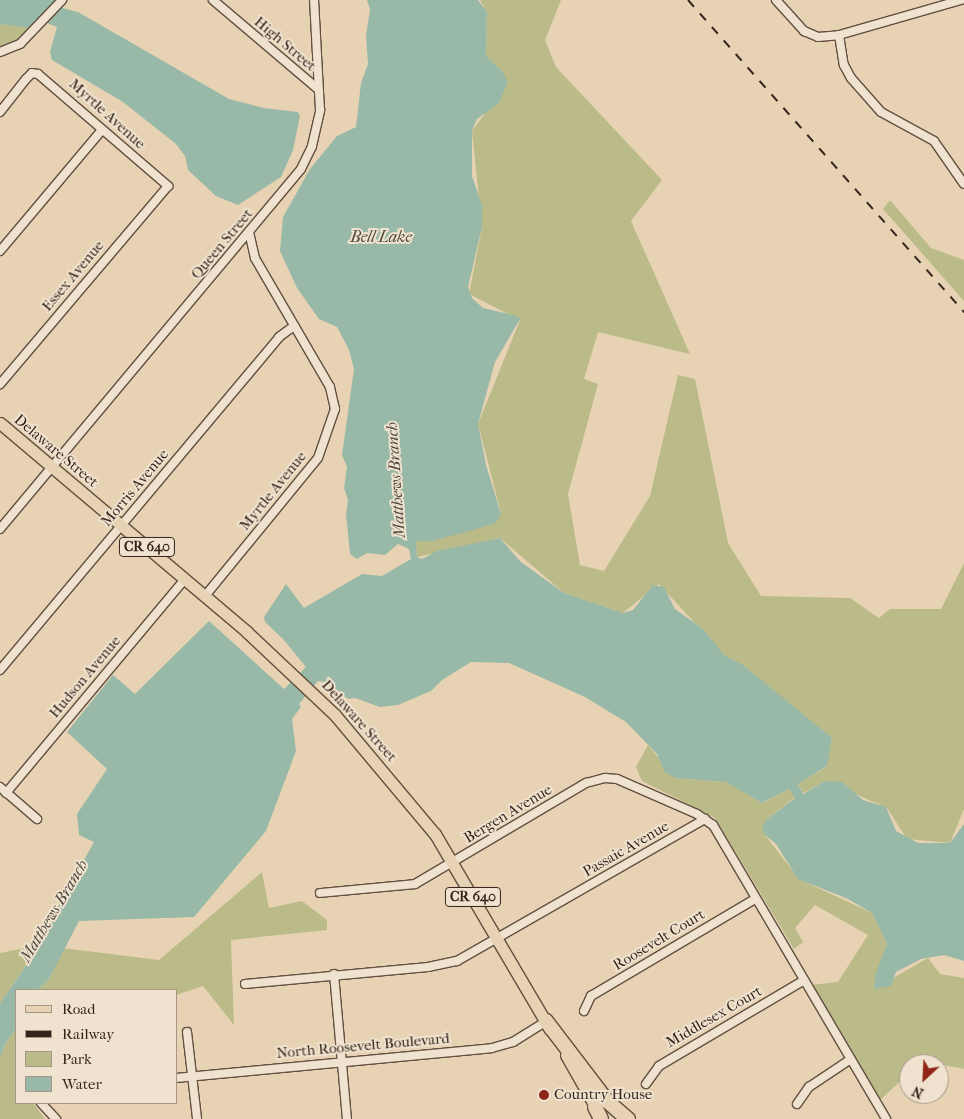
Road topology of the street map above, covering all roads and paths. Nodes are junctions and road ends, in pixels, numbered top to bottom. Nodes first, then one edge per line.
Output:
1 (61, 0) edge
2 (213, 0) edge
3 (314, 0) edge
4 (776, 0) edge
5 (962, 0) edge
6 (839, 35) junction
7 (0, 52) edge
8 (318, 89) junction
9 (0, 112) edge
10 (102, 130) junction
11 (964, 184) edge
12 (168, 186) joint
13 (249, 233) junction
14 (0, 251) edge
15 (294, 326) junction
16 (0, 384) edge
17 (0, 424) edge
18 (52, 467) junction
19 (122, 526) junction
20 (0, 529) edge
21 (185, 580) junction
22 (205, 596) junction
23 (0, 670) edge
24 (3, 790) edge
25 (37, 819) dead end
26 (705, 819) junction
27 (453, 864) junction
28 (320, 893) dead end
29 (755, 899) junction
30 (499, 940) junction
31 (334, 974) junction
32 (803, 982) junction
33 (245, 984) dead end
34 (584, 1012) dead end
35 (546, 1021) junction
36 (187, 1032) dead end
37 (851, 1059) junction
38 (342, 1062) junction
39 (192, 1076) junction
40 (178, 1078) edge
41 (646, 1084) dead end
42 (42, 1104) edge
43 (797, 1104) dead end
44 (600, 1115) edge
45 (56, 1119) edge
46 (197, 1119) edge
47 (347, 1119) edge
48 (628, 1119) edge
49 (886, 1119) edge

1 - 7 street
2 - 8 street, High Street
3 - 8 street, Queen Street
4 - 6 street
5 - 6 street
6 - 11 street
8 - 13 street, Queen Street
9 - 10 street, Myrtle Avenue
10 - 12 street, Myrtle Avenue
10 - 14 street
12 - 16 street, Essex Avenue
13 - 15 street, Myrtle Avenue
13 - 18 street, Queen Street
15 - 19 street, Morris Avenue
15 - 22 street, Myrtle Avenue
17 - 18 main road, Delaware Street / CR 640
18 - 19 main road, Delaware Street / CR 640
18 - 20 street, Queen Street
19 - 21 main road, Delaware Street / CR 640
19 - 23 street, Morris Avenue
21 - 22 main road, Delaware Street / CR 640
21 - 24 street, Hudson Avenue
22 - 27 main road, Delaware Street / CR 640
24 - 25 street
26 - 27 street, Bergen Avenue
26 - 29 street
26 - 30 street, Passaic Avenue
27 - 28 street, Bergen Avenue
27 - 30 main road, Delaware Street / CR 640
29 - 32 street
29 - 34 street, Roosevelt Court
30 - 31 street, Passaic Avenue
30 - 35 main road, Delaware Street / CR 640
31 - 33 street, Passaic Avenue
31 - 38 street
32 - 37 street
32 - 41 street, Middlesex Court
35 - 38 street, North Roosevelt Boulevard
35 - 44 main road, Delaware Street / CR 640
35 - 48 highway
36 - 39 street
37 - 43 street
37 - 49 street
38 - 39 street, North Roosevelt Boulevard
38 - 47 street
39 - 40 street, North Roosevelt Boulevard
39 - 46 street
42 - 45 street

